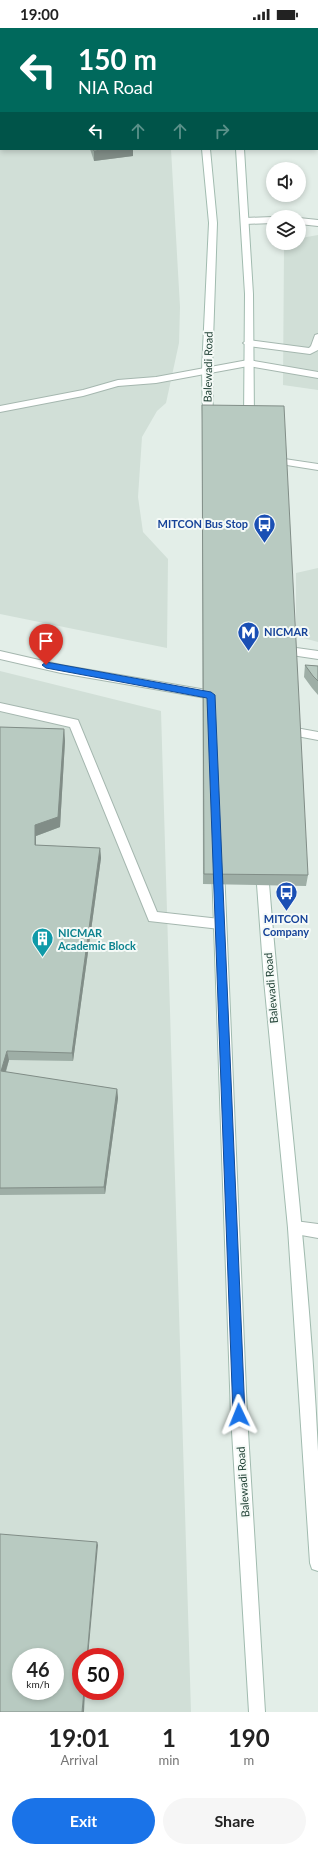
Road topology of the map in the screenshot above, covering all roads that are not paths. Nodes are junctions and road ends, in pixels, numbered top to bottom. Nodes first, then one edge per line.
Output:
1 (206, 150) edge
2 (240, 150) edge
3 (266, 220) edge
4 (245, 221) junction
5 (306, 222) edge
6 (318, 223) edge
7 (318, 337) edge
8 (248, 343) junction
9 (248, 363) junction
10 (207, 370) junction
11 (318, 375) edge
12 (0, 409) edge
13 (208, 434) edge
14 (249, 434) edge
15 (258, 458) edge
16 (318, 467) edge
17 (272, 648) edge
18 (0, 655) edge
19 (318, 655) edge
20 (231, 699) edge
21 (0, 707) edge
22 (274, 728) edge
23 (318, 736) edge
24 (217, 854) edge
25 (261, 856) edge
26 (220, 924) junction
27 (295, 1228) junction
28 (318, 1231) edge
29 (318, 1563) edge
30 (258, 1712) edge

1 - 10 main road, Balewadi Road
2 - 4 main road
3 - 4 main road
4 - 8 main road
5 - 6 main road
7 - 8 main road
8 - 9 main road
9 - 10 main road
9 - 11 main road
9 - 14 main road
10 - 12 main road
10 - 13 main road, Balewadi Road
15 - 16 main road
17 - 19 main road
18 - 20 main road
21 - 26 main road
22 - 23 main road
24 - 26 main road, Balewadi Road
25 - 27 main road, Balewadi Road
26 - 30 main road, Balewadi Road
27 - 28 main road
27 - 29 main road, Balewadi Road

